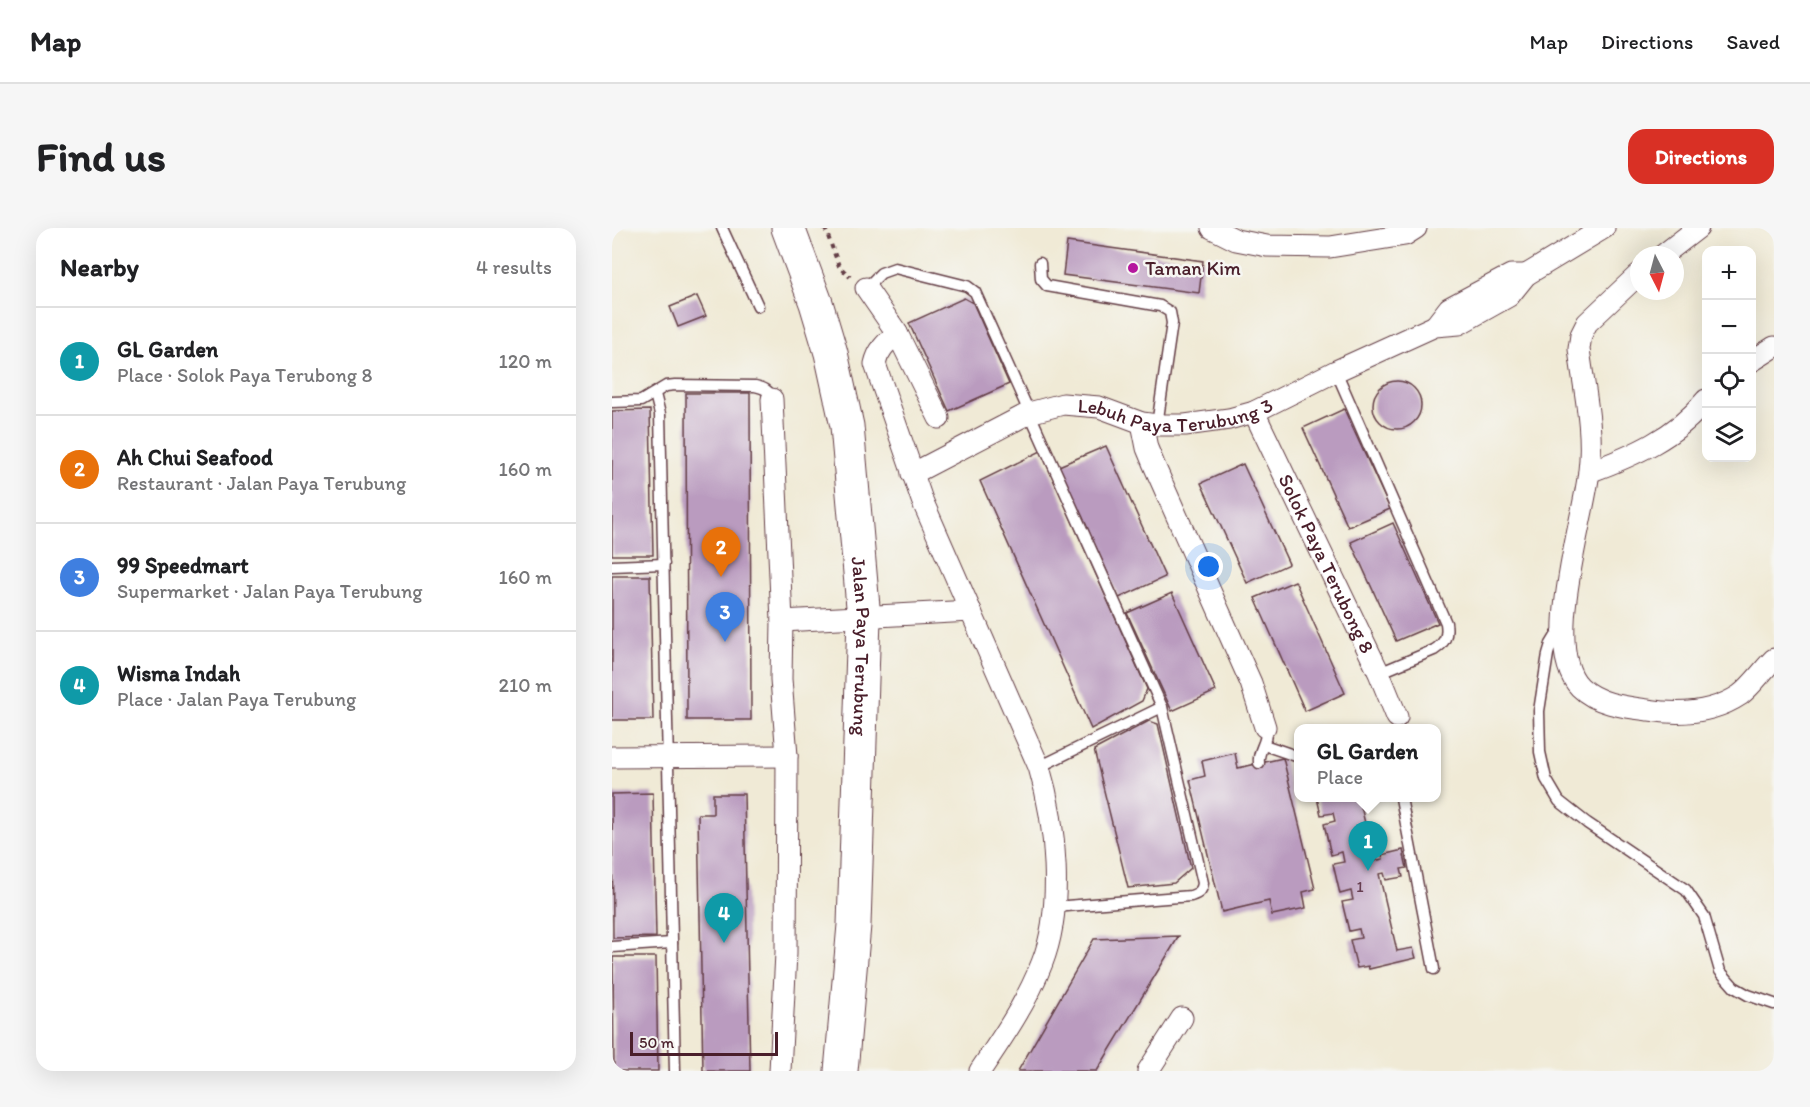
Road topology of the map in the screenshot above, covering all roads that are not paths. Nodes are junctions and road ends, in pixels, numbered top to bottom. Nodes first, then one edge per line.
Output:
1 (722, 228) edge
2 (788, 228) edge
3 (1212, 228) edge
4 (1416, 228) edge
5 (1604, 228) edge
6 (1698, 228) edge
7 (1675, 246) edge
8 (1040, 262) dead end
9 (1630, 282) edge
10 (866, 288) joint
11 (758, 306) dead end
12 (897, 333) junction
13 (1774, 347) edge
14 (1756, 358) edge
15 (1336, 371) junction
16 (655, 394) junction
17 (772, 399) joint
18 (612, 402) edge
19 (1702, 405) edge
20 (1254, 412) junction
21 (1029, 413) junction
22 (939, 418) dead end
23 (1150, 424) junction
24 (1589, 472) junction
25 (912, 474) junction
26 (664, 564) junction
27 (612, 566) edge
28 (970, 611) junction
29 (864, 618) junction
30 (782, 621) junction
31 (1563, 624) junction
32 (1774, 659) edge
33 (1379, 673) junction
34 (1162, 707) junction
35 (1398, 723) edge
36 (1264, 736) junction
37 (787, 756) junction
38 (1294, 756) edge
39 (612, 757) edge
40 (669, 757) junction
41 (1259, 763) dead end
42 (1039, 767) junction
43 (1402, 802) edge
44 (1054, 907) junction
45 (672, 943) junction
46 (612, 947) edge
47 (1434, 969) dead end
48 (1774, 1004) edge
49 (1182, 1018) dead end
50 (675, 1071) edge
51 (780, 1071) edge
52 (841, 1071) edge
53 (980, 1071) edge
54 (1148, 1071) edge

1 - 11 lane
2 - 29 main road, Jalan Paya Terubung
3 - 4 street
5 - 15 street, Lebuh Paya Terubung 3
6 - 7 street
8 - 23 lane
9 - 24 street
10 - 12 street
10 - 21 lane
12 - 22 street
12 - 25 street
13 - 14 street
15 - 20 street, Lebuh Paya Terubung 3
15 - 33 lane
16 - 17 lane
16 - 18 lane
16 - 26 lane
17 - 30 street
19 - 24 street
20 - 23 street, Lebuh Paya Terubung 3
20 - 33 street, Solok Paya Terubong 8
21 - 23 street, Lebuh Paya Terubung 3
21 - 25 street, Lebuh Paya Terubung 3
21 - 34 lane
23 - 36 street
24 - 31 street
25 - 28 street
26 - 27 lane
26 - 40 lane
28 - 29 street
28 - 42 street
29 - 30 street
29 - 52 main road, Jalan Paya Terubung
30 - 37 street
31 - 32 street
31 - 48 lane
33 - 35 street, Solok Paya Terubong 8
34 - 42 lane
34 - 44 lane
36 - 38 lane
36 - 41 lane
37 - 40 street
37 - 51 street
39 - 40 street
40 - 45 lane
42 - 44 street
43 - 47 lane
44 - 53 street
45 - 46 lane
45 - 50 lane
49 - 54 street

